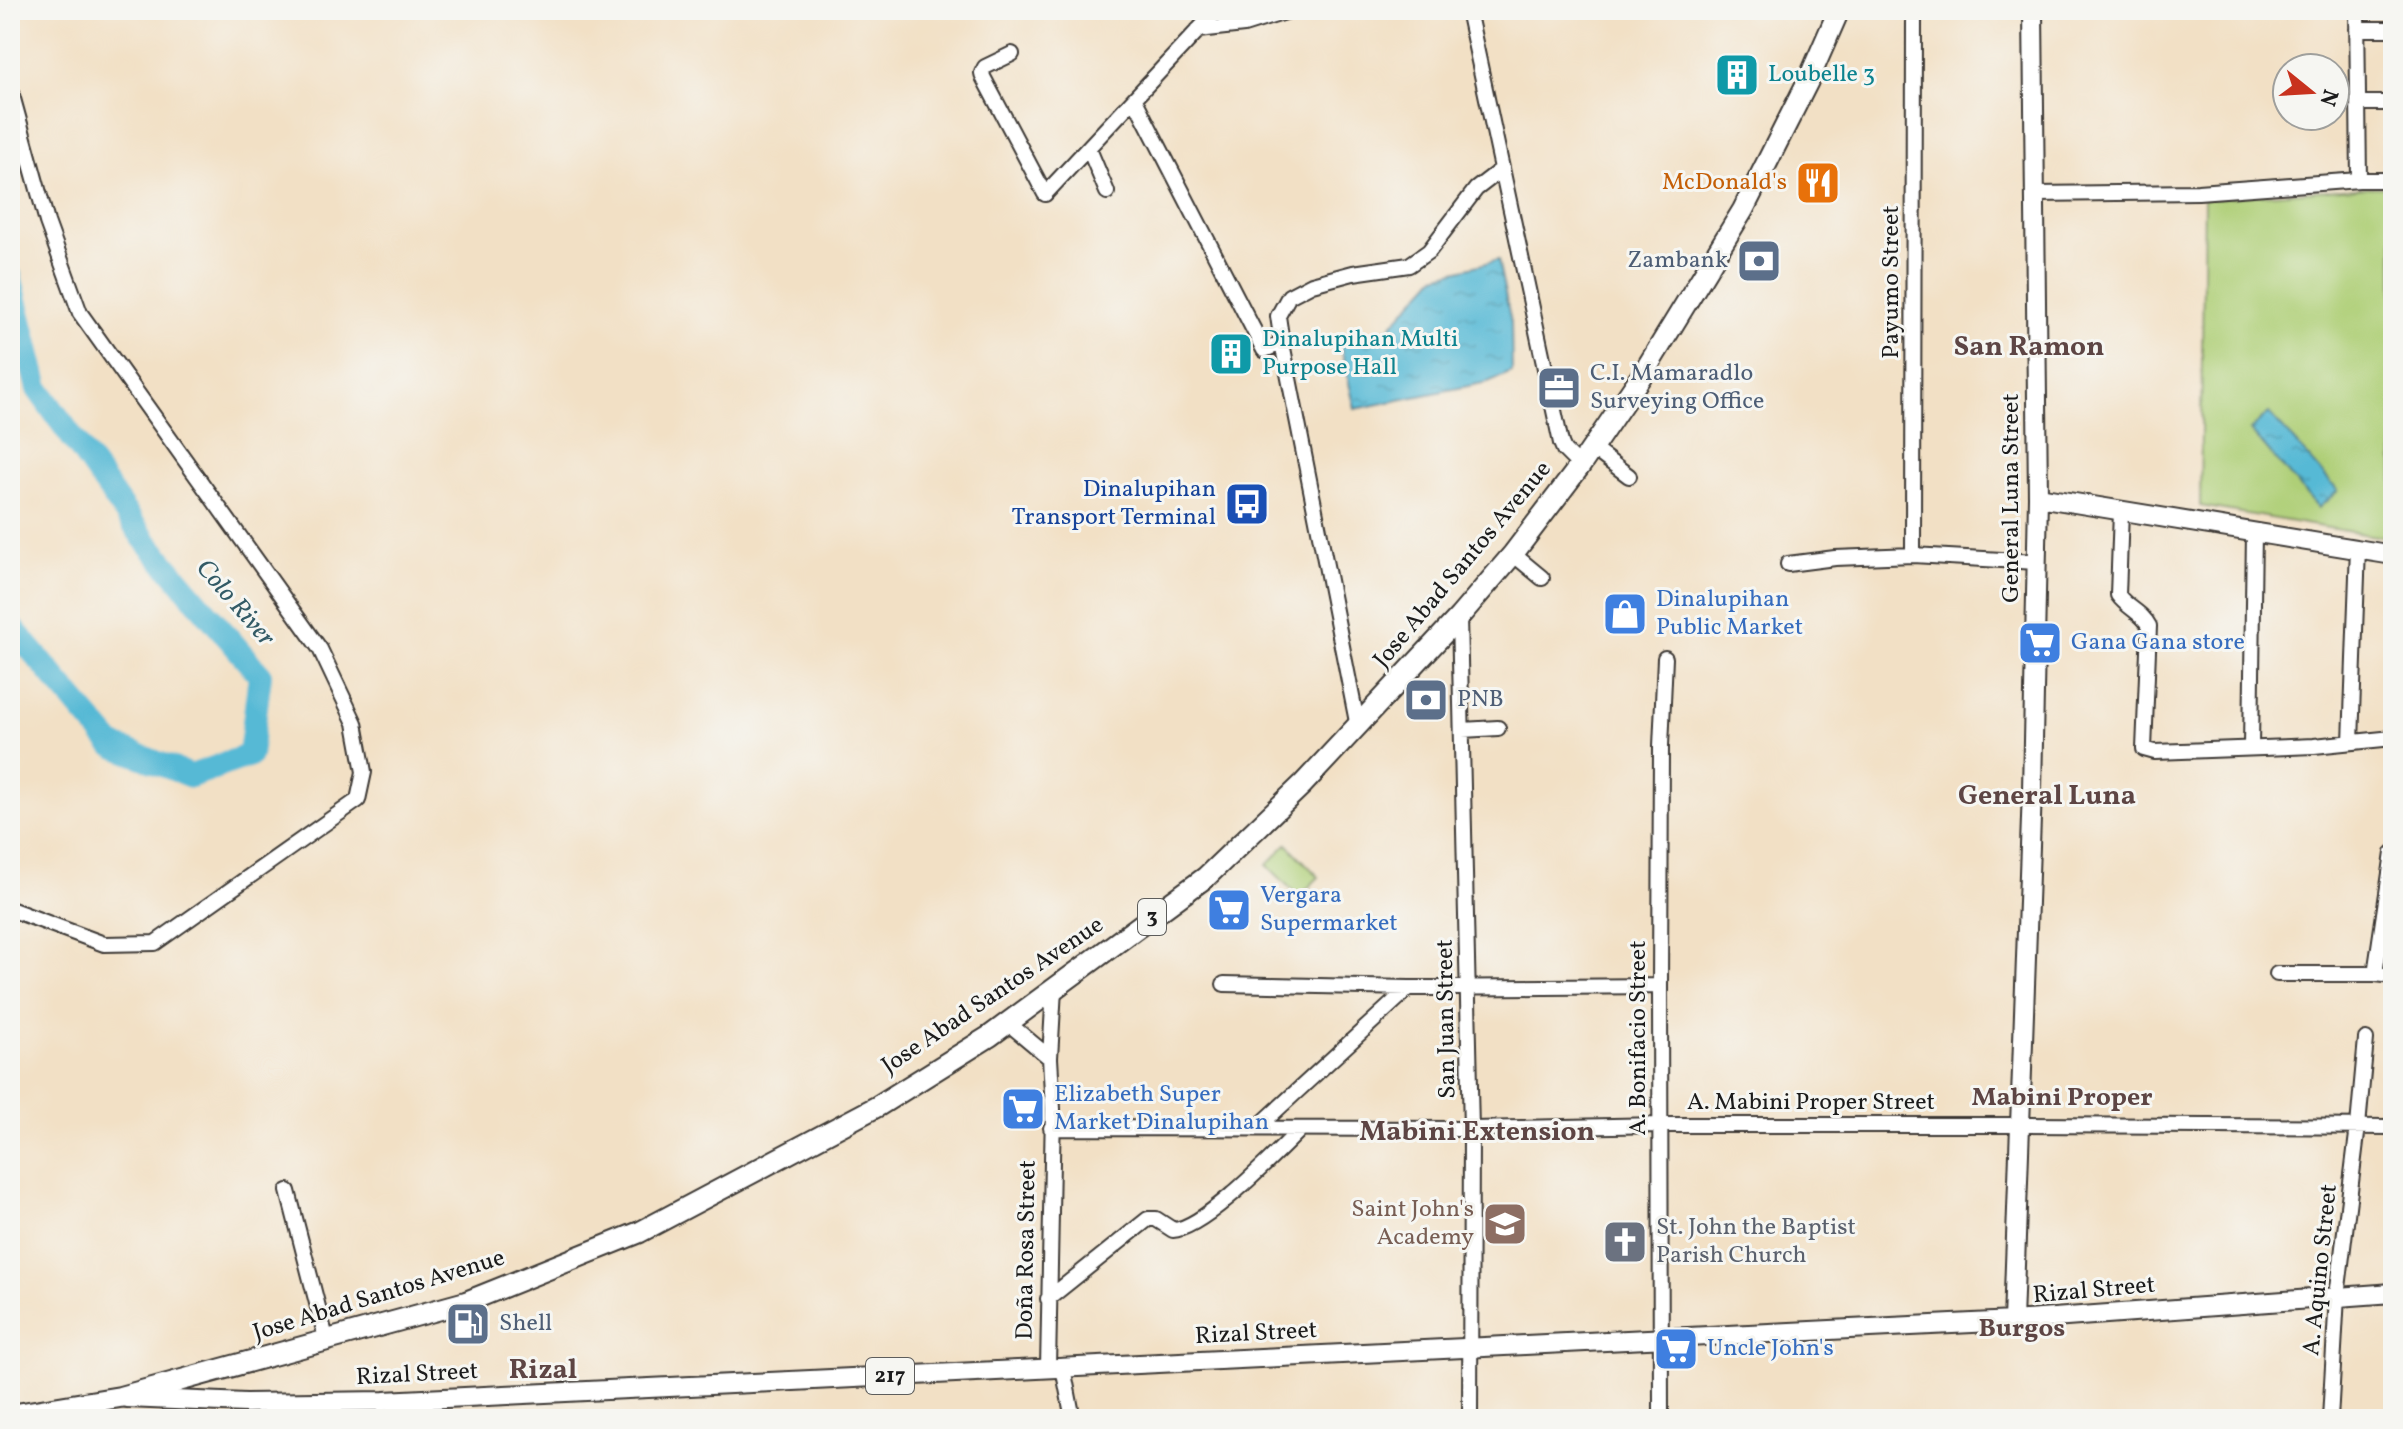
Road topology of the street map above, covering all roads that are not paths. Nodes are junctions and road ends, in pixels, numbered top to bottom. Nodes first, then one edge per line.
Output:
1 (11, 10) edge
2 (1217, 10) edge
3 (1292, 10) edge
4 (1468, 10) edge
5 (1839, 10) edge
6 (1914, 10) edge
7 (2033, 10) edge
8 (2357, 10) edge
9 (10, 17) edge
10 (2357, 29) junction
11 (2393, 29) edge
12 (1198, 30) junction
13 (1012, 54) dead end
14 (10, 88) edge
15 (1135, 100) junction
16 (2358, 103) junction
17 (2393, 103) edge
18 (1089, 149) junction
19 (1502, 169) junction
20 (2359, 180) junction
21 (2393, 180) edge
22 (1107, 192) dead end
23 (2035, 194) junction
24 (1282, 343) junction
25 (1592, 448) junction
26 (1580, 466) junction
27 (1629, 476) dead end
28 (2038, 497) junction
29 (2121, 511) junction
30 (2254, 532) junction
31 (2358, 548) junction
32 (1513, 554) junction
33 (1913, 555) junction
34 (2393, 555) edge
35 (2037, 562) junction
36 (1788, 564) dead end
37 (1542, 578) dead end
38 (1459, 617) junction
39 (1665, 658) dead end
40 (1358, 727) junction
41 (1498, 728) dead end
42 (1462, 730) junction
43 (2393, 738) edge
44 (2351, 742) junction
45 (2251, 747) junction
46 (2393, 853) edge
47 (10, 909) edge
48 (2277, 974) dead end
49 (2375, 974) junction
50 (2393, 976) edge
51 (1224, 984) dead end
52 (1468, 986) junction
53 (1660, 986) junction
54 (1409, 988) junction
55 (1054, 989) junction
56 (1008, 1023) junction
57 (2366, 1039) dead end
58 (1050, 1058) junction
59 (1661, 1125) junction
60 (2022, 1125) junction
61 (2358, 1126) junction
62 (2393, 1127) edge
63 (1051, 1128) junction
64 (1257, 1128) junction
65 (1301, 1129) junction
66 (1471, 1129) junction
67 (288, 1191) dead end
68 (2393, 1293) edge
69 (2337, 1296) junction
70 (1048, 1299) junction
71 (2013, 1321) junction
72 (1659, 1338) junction
73 (327, 1342) junction
74 (1470, 1348) junction
75 (1056, 1368) junction
76 (120, 1397) junction
77 (10, 1415) edge
78 (1073, 1419) edge
79 (1470, 1419) edge
80 (1661, 1419) edge
81 (2330, 1419) edge

1 - 9 street
2 - 12 street
3 - 12 street
4 - 19 street
5 - 25 highway, Jose Abad Santos Avenue / 3
6 - 33 street, Payumo Street
7 - 23 main road, General Luna Street
8 - 10 street
10 - 11 street
10 - 16 street
12 - 15 street
13 - 18 street
14 - 47 street
15 - 18 street
15 - 24 street
16 - 17 street
16 - 20 street
18 - 22 street
19 - 24 street
19 - 26 street
20 - 21 street
20 - 23 street
23 - 28 main road, General Luna Street
24 - 40 street
25 - 26 highway, Jose Abad Santos Avenue / 3
25 - 27 street
26 - 32 highway, Jose Abad Santos Avenue / 3
28 - 29 main road
28 - 35 main road, General Luna Street
29 - 30 main road
29 - 45 street
30 - 31 main road
30 - 45 street
31 - 34 main road
31 - 44 street
32 - 37 street
32 - 38 highway, Jose Abad Santos Avenue / 3
33 - 35 street
33 - 36 street
35 - 60 main road, General Luna Street
38 - 40 highway, Jose Abad Santos Avenue / 3
38 - 42 street, San Juan Street
39 - 53 street, A. Bonifacio Street
40 - 55 highway, Jose Abad Santos Avenue / 3
41 - 42 street
42 - 52 street, San Juan Street
43 - 44 street
44 - 45 street
46 - 49 street
48 - 49 street
49 - 50 street
51 - 54 street
52 - 53 street
52 - 54 street
52 - 66 street, San Juan Street
53 - 59 street, A. Bonifacio Street
54 - 64 street
55 - 56 highway, Jose Abad Santos Avenue / 3
55 - 58 street, Doña Rosa Street
56 - 58 street
56 - 73 highway, Jose Abad Santos Avenue / 3
57 - 61 street, A. Aquino Street
58 - 63 street, Doña Rosa Street
59 - 60 street, A. Mabini Proper Street
59 - 66 street, A. Mabini Proper Street
59 - 72 street, A. Bonifacio Street
60 - 61 street, A. Mabini Proper Street
60 - 71 main road, General Luna Street
61 - 62 street, A. Mabini Proper Street
61 - 69 street, A. Aquino Street
63 - 64 street, A. Mabini Proper Street
63 - 70 street, Doña Rosa Street
64 - 65 street, A. Mabini Proper Street
65 - 66 street, A. Mabini Proper Street
65 - 70 street
66 - 74 street, San Juan Street
67 - 73 street
68 - 69 main road, Rizal Street / 217
69 - 71 main road, Rizal Street / 217
69 - 81 street, A. Aquino Street
70 - 75 street, Doña Rosa Street
71 - 72 main road, Rizal Street / 217
72 - 74 main road, Rizal Street / 217
72 - 80 street, A. Bonifacio Street
73 - 76 highway, Jose Abad Santos Avenue / 3
74 - 75 main road, Rizal Street / 217
74 - 79 street, San Juan Street
75 - 76 main road, Rizal Street / 217
75 - 78 street, Doña Rosa Street
76 - 77 highway, Jose Abad Santos Avenue / 3

